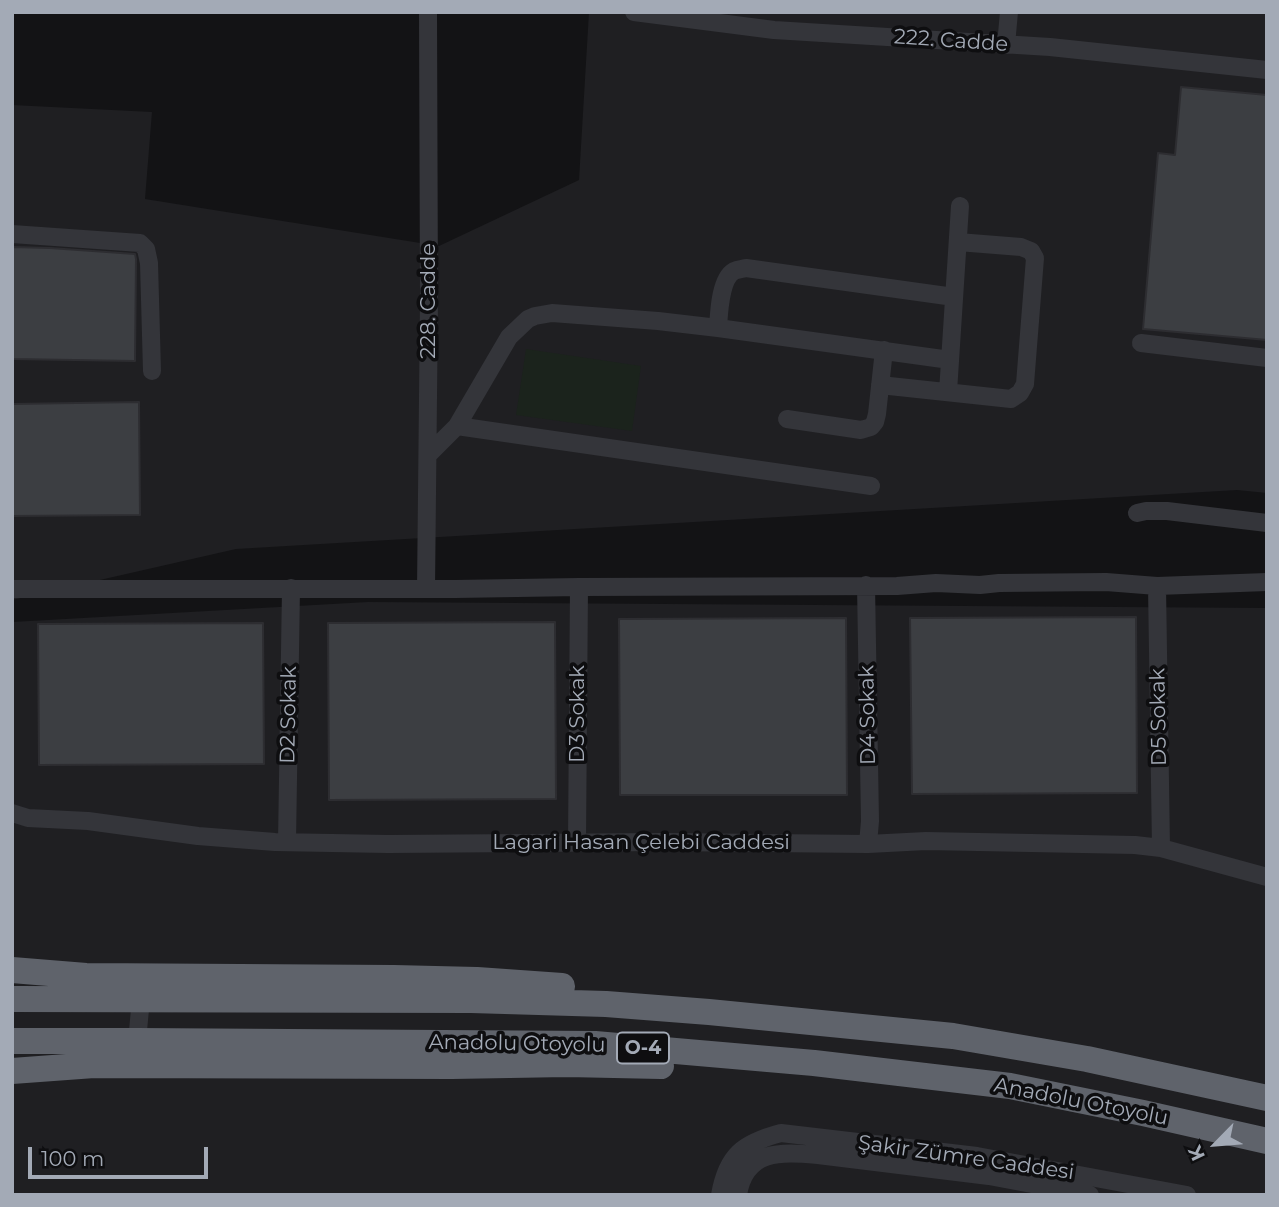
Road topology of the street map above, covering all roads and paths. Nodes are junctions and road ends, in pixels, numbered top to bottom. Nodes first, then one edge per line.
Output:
1 (428, 12) edge
2 (634, 12) edge
3 (1009, 12) edge
4 (1006, 45) junction
5 (1267, 70) edge
6 (960, 206) dead end
7 (12, 234) edge
8 (958, 242) junction
9 (954, 297) junction
10 (718, 328) junction
11 (1141, 343) dead end
12 (884, 351) junction
13 (1267, 358) edge
14 (950, 360) junction
15 (152, 371) dead end
16 (880, 385) junction
17 (948, 393) junction
18 (787, 419) dead end
19 (457, 426) junction
20 (428, 455) junction
21 (871, 486) dead end
22 (1137, 513) dead end
23 (1267, 523) edge
24 (1267, 582) edge
25 (866, 585) junction
26 (1157, 586) junction
27 (579, 587) junction
28 (291, 588) junction
29 (12, 589) edge
30 (426, 589) junction
31 (12, 813) edge
32 (287, 842) junction
33 (577, 842) junction
34 (868, 844) junction
35 (1161, 848) junction
36 (1267, 877) edge
37 (12, 970) edge
38 (86, 976) junction
39 (12, 977) edge
40 (12, 999) edge
41 (141, 999) junction
42 (709, 1012) junction
43 (12, 1041) edge
44 (137, 1041) junction
45 (12, 1064) edge
46 (94, 1065) junction
47 (12, 1071) edge
48 (882, 1071) junction
49 (1267, 1098) edge
50 (1267, 1141) edge
51 (749, 1154) junction
52 (720, 1195) edge
53 (738, 1195) edge
54 (1090, 1195) edge
55 (1187, 1195) edge

1 - 20 street, 228. Cadde
2 - 4 street, 222. Cadde
3 - 4 street
4 - 5 street, 222. Cadde
6 - 8 street
7 - 15 street
8 - 9 street
8 - 17 street
9 - 10 street
9 - 14 street
10 - 12 street
10 - 19 street
11 - 13 street
12 - 14 street
12 - 16 street
14 - 17 street
16 - 17 street
16 - 18 street
19 - 20 street
19 - 21 street
20 - 30 street, 228. Cadde
22 - 23 street
24 - 26 street
25 - 26 street
25 - 27 street
25 - 34 street, D4 Sokak
26 - 35 street, D5 Sokak
27 - 30 street
27 - 33 street, D3 Sokak
28 - 29 street
28 - 30 street
28 - 32 street, D2 Sokak
31 - 32 street, Lagari Hasan Çelebi Caddesi
32 - 33 street, Lagari Hasan Çelebi Caddesi
33 - 34 street, Lagari Hasan Çelebi Caddesi
34 - 35 street, Lagari Hasan Çelebi Caddesi
35 - 36 street, Lagari Hasan Çelebi Caddesi
37 - 38 highway
38 - 39 highway
38 - 42 highway
40 - 41 highway, Anadolu Otoyolu / O-4
41 - 42 highway, Anadolu Otoyolu / O-4
41 - 44 street
42 - 49 highway, Anadolu Otoyolu / O-4
43 - 44 highway, Anadolu Otoyolu / O-4
44 - 48 highway, Anadolu Otoyolu / O-4
45 - 46 highway
46 - 47 highway
46 - 48 highway
48 - 50 highway, Anadolu Otoyolu / O-4
51 - 52 street
51 - 53 street
51 - 54 street, Şakir Zümre Caddesi
51 - 55 street, Şakir Zümre Caddesi

